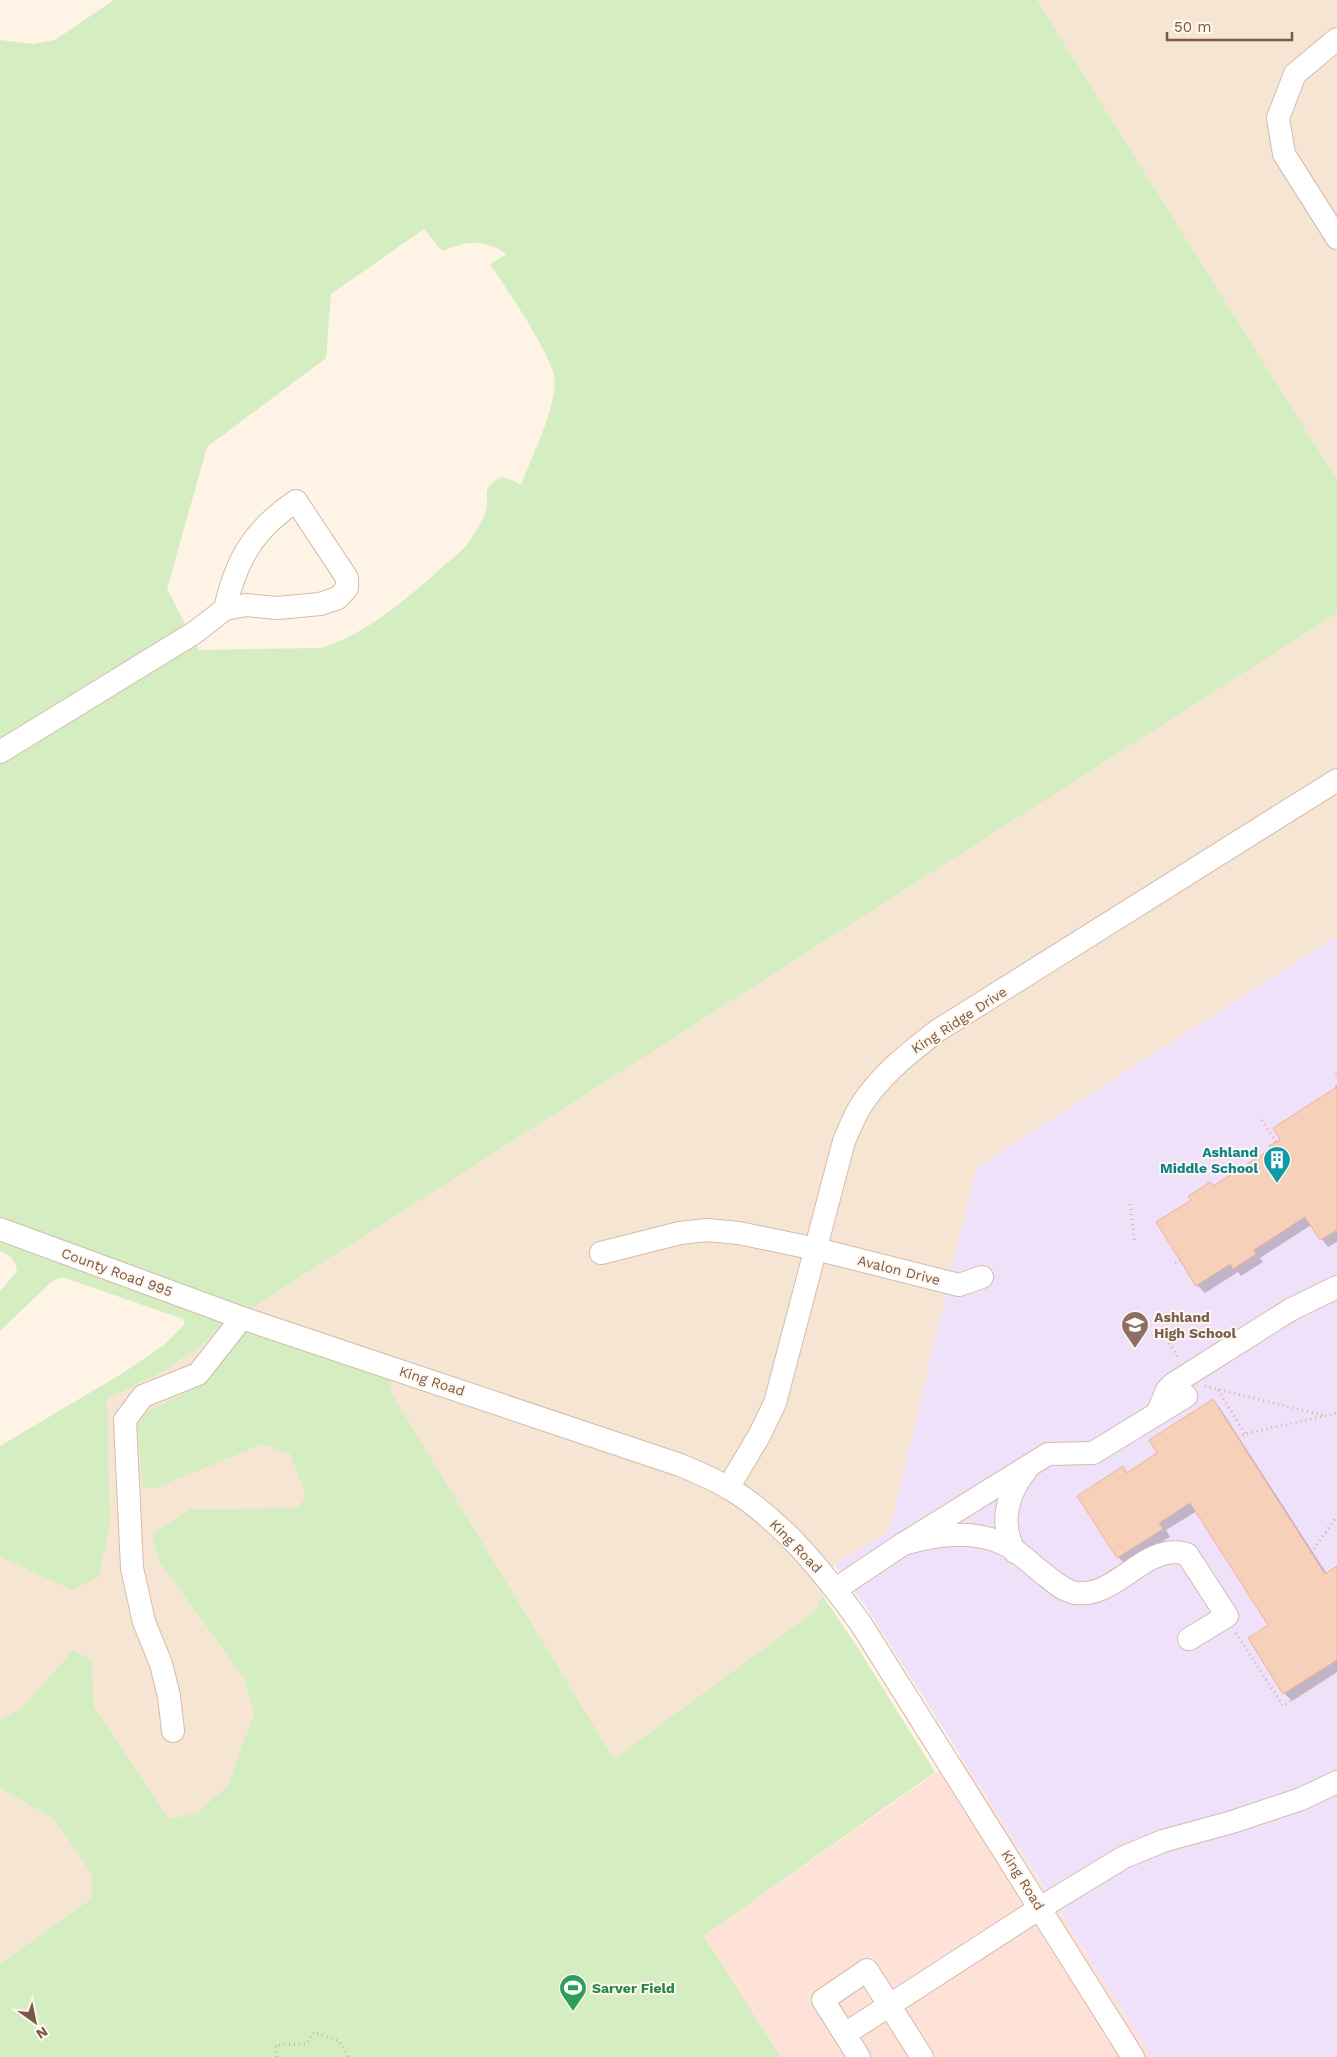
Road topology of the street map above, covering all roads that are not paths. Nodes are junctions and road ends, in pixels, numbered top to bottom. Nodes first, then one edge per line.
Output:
1 (1337, 39) edge
2 (1337, 238) edge
3 (225, 609) junction
4 (0, 752) edge
5 (1337, 780) edge
6 (0, 1229) edge
7 (816, 1249) junction
8 (601, 1253) dead end
9 (982, 1277) dead end
10 (1337, 1287) edge
11 (238, 1316) junction
12 (1194, 1391) road end
13 (1157, 1414) junction
14 (1028, 1466) junction
15 (728, 1488) junction
16 (903, 1544) junction
17 (1015, 1552) junction
18 (836, 1589) junction
19 (1189, 1639) dead end
20 (173, 1731) dead end
21 (1337, 1782) edge
22 (1040, 1908) junction
23 (890, 2006) junction
24 (845, 2034) junction
25 (859, 2057) edge
26 (922, 2057) edge
27 (1134, 2057) edge

1 - 2 street
3 - 3 street
3 - 4 street
5 - 7 street, King Ridge Drive
6 - 11 street, County Road 995
7 - 8 street, Avalon Drive
7 - 9 street, Avalon Drive
7 - 15 street, King Ridge Drive
10 - 13 street
11 - 15 street, King Road
11 - 20 street
12 - 13 street
13 - 14 street
14 - 16 street
14 - 17 street
15 - 18 street, King Road
16 - 17 street
16 - 18 street
17 - 19 street
18 - 22 street, King Road
21 - 22 street
22 - 23 street
22 - 27 street, King Road
23 - 24 street
23 - 24 street
23 - 26 street
24 - 25 street

